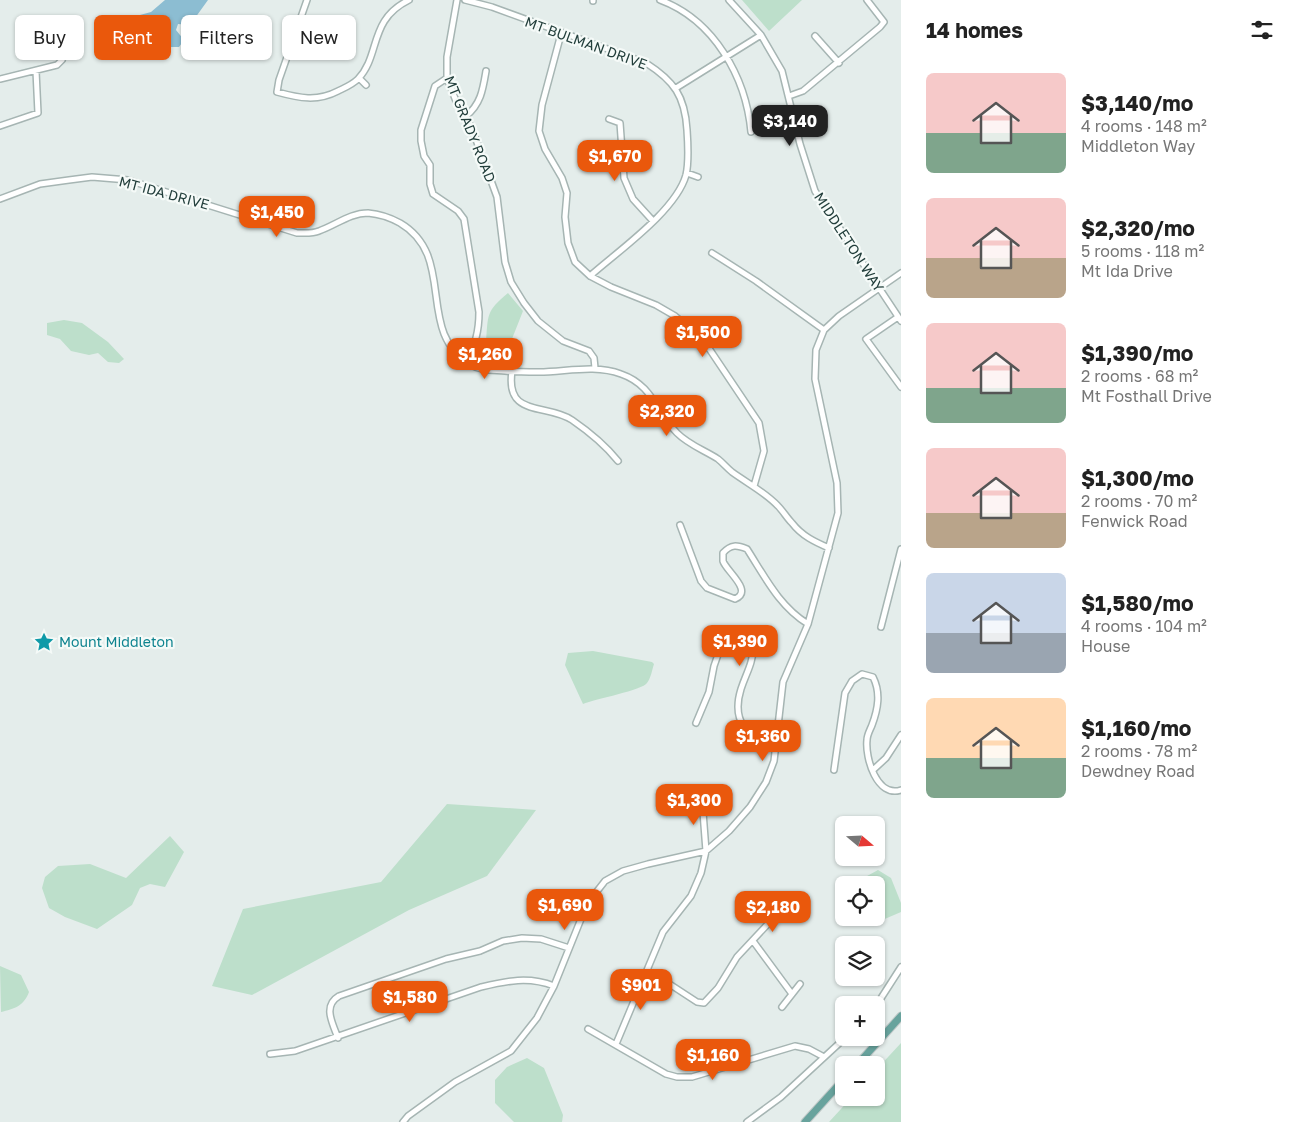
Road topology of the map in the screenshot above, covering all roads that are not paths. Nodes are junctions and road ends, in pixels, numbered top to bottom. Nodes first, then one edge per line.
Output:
1 (307, 0) edge
2 (409, 0) edge
3 (458, 0) edge
4 (465, 0) edge
5 (660, 0) edge
6 (729, 0) edge
7 (867, 0) edge
8 (561, 34) junction
9 (761, 35) junction
10 (815, 36) dead end
11 (727, 56) junction
12 (62, 60) dead end
13 (839, 63) junction
14 (36, 71) junction
15 (486, 71) dead end
16 (359, 78) junction
17 (447, 78) junction
18 (0, 79) edge
19 (366, 85) dead end
20 (676, 88) junction
21 (789, 96) junction
22 (466, 116) junction
23 (610, 119) dead end
24 (0, 126) edge
25 (751, 132) dead end
26 (687, 173) junction
27 (698, 177) dead end
28 (0, 199) edge
29 (653, 221) junction
30 (712, 253) dead end
31 (901, 272) edge
32 (590, 276) junction
33 (878, 288) junction
34 (899, 319) edge
35 (824, 330) junction
36 (466, 362) junction
37 (595, 368) junction
38 (512, 371) junction
39 (901, 387) edge
40 (618, 461) dead end
41 (754, 486) junction
42 (680, 525) dead end
43 (829, 548) junction
44 (901, 549) edge
45 (808, 624) junction
46 (881, 627) dead end
47 (696, 723) dead end
48 (901, 735) edge
49 (776, 746) junction
50 (834, 770) dead end
51 (873, 770) junction
52 (901, 790) edge
53 (702, 800) dead end
54 (706, 852) junction
55 (780, 911) dead end
56 (752, 941) junction
57 (569, 948) junction
58 (901, 967) edge
59 (648, 970) junction
60 (800, 984) dead end
61 (554, 986) junction
62 (792, 994) junction
63 (882, 996) edge
64 (782, 1007) dead end
65 (901, 1016) edge
66 (588, 1029) dead end
67 (338, 1038) junction
68 (616, 1044) junction
69 (836, 1046) edge
70 (270, 1054) dead end
71 (865, 1056) edge
72 (824, 1057) junction
73 (835, 1089) edge
74 (403, 1122) edge
75 (747, 1122) edge
76 (805, 1122) edge

1 - 16 street
2 - 16 street
3 - 17 street, MT GRADY ROAD
4 - 8 street, MT BULMAN DRIVE
5 - 11 street
6 - 9 street, MIDDLETON WAY
7 - 13 street
8 - 20 street, MT BULMAN DRIVE
8 - 32 street
9 - 11 street
9 - 21 street, MIDDLETON WAY
10 - 13 street
11 - 20 street
11 - 25 street
12 - 14 street
13 - 21 street
14 - 18 street
14 - 24 street
15 - 22 street
16 - 19 street
17 - 22 street, MT GRADY ROAD
17 - 36 street
20 - 26 street, MT BULMAN DRIVE
21 - 33 street, MIDDLETON WAY
22 - 37 street, MT GRADY ROAD
23 - 29 street
26 - 27 street
26 - 29 street, MT BULMAN DRIVE
28 - 36 street, MT IDA DRIVE
29 - 32 street, MT BULMAN DRIVE
30 - 35 street
31 - 33 street
32 - 41 street
33 - 34 street, MIDDLETON WAY
33 - 35 street
34 - 39 street
35 - 43 street
36 - 38 street, MT IDA DRIVE
37 - 38 street, MT IDA DRIVE
37 - 41 street, MT IDA DRIVE
38 - 40 street
41 - 43 street, MT IDA DRIVE
42 - 45 street
43 - 45 street
44 - 46 street
45 - 49 street
47 - 49 street
48 - 51 street
49 - 54 street
50 - 51 street
51 - 52 street
53 - 54 street
54 - 57 street
54 - 59 street
55 - 56 street
56 - 59 street
56 - 62 street
57 - 61 street
57 - 67 street
58 - 63 street
59 - 68 street
60 - 62 street
61 - 67 street
61 - 74 street
62 - 64 street
65 - 71 main road
66 - 68 street
67 - 70 street
68 - 72 street
69 - 72 street
72 - 75 street
73 - 76 main road

